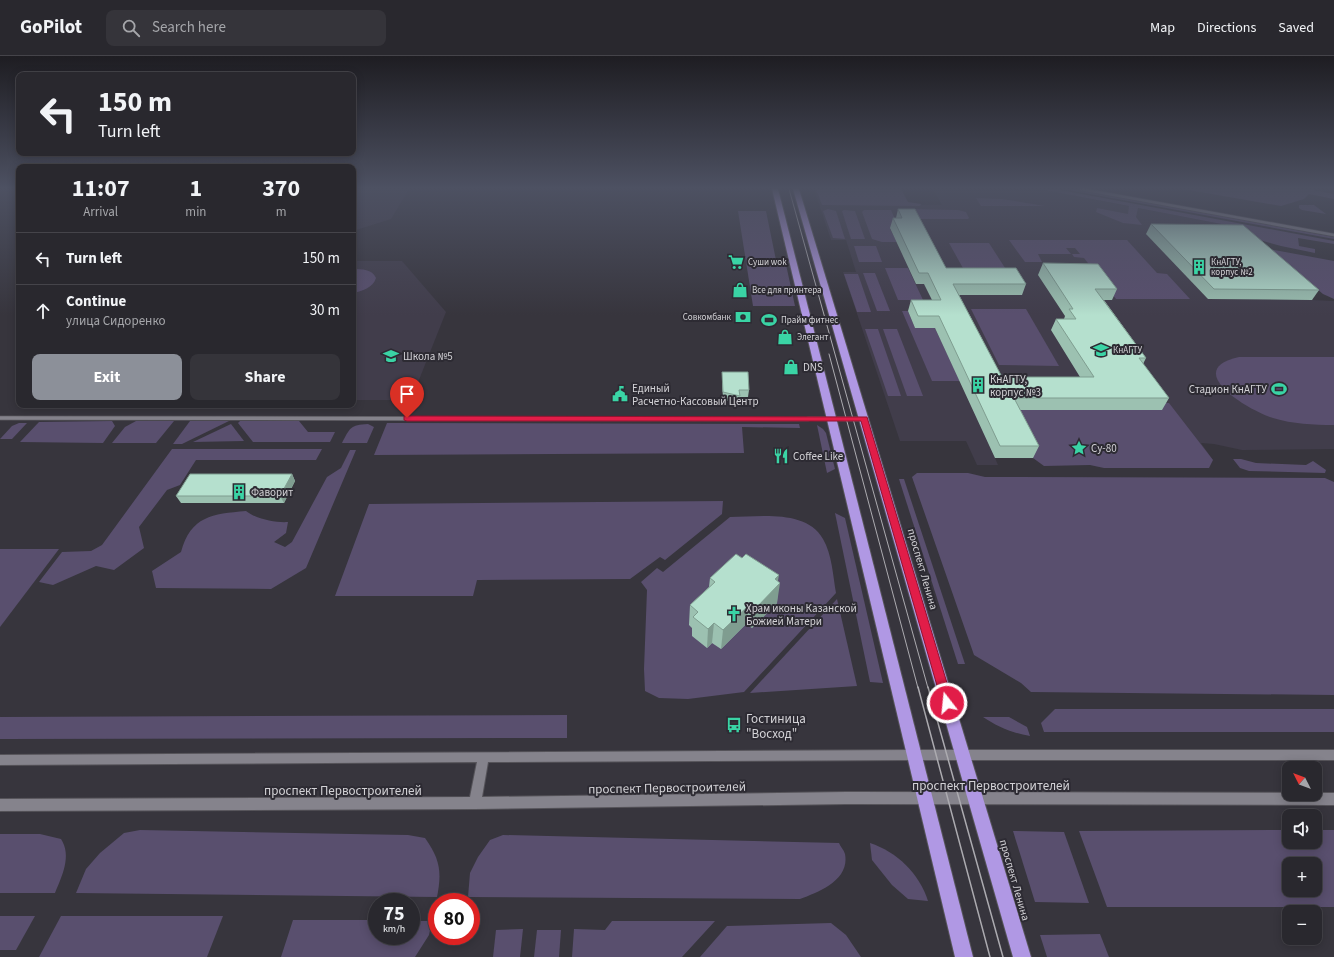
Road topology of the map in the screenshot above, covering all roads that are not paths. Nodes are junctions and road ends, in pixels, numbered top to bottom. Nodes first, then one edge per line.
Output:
1 (785, 231) edge
2 (808, 231) edge
3 (1307, 231) edge
4 (1334, 236) edge
5 (0, 418) edge
6 (808, 419) joint
7 (832, 419) junction
8 (864, 419) junction
9 (912, 754) junction
10 (962, 754) junction
11 (1334, 754) edge
12 (483, 758) junction
13 (0, 760) edge
14 (975, 798) junction
15 (924, 799) junction
16 (1334, 799) edge
17 (475, 803) junction
18 (0, 805) edge
19 (964, 957) edge
20 (1022, 957) edge

1 - 7 highway
2 - 8 highway, проспект Ленина
3 - 4 street
5 - 6 street
6 - 7 street
7 - 8 street
7 - 9 highway
8 - 10 highway, проспект Ленина
9 - 10 main road
9 - 12 main road
9 - 15 highway
10 - 11 main road
10 - 14 highway, проспект Ленина
12 - 13 main road
12 - 17 main road
14 - 15 main road, проспект Первостроителей
14 - 16 main road, проспект Первостроителей
14 - 20 highway, проспект Ленина
15 - 17 main road, проспект Первостроителей
15 - 19 highway
17 - 18 main road, проспект Первостроителей

